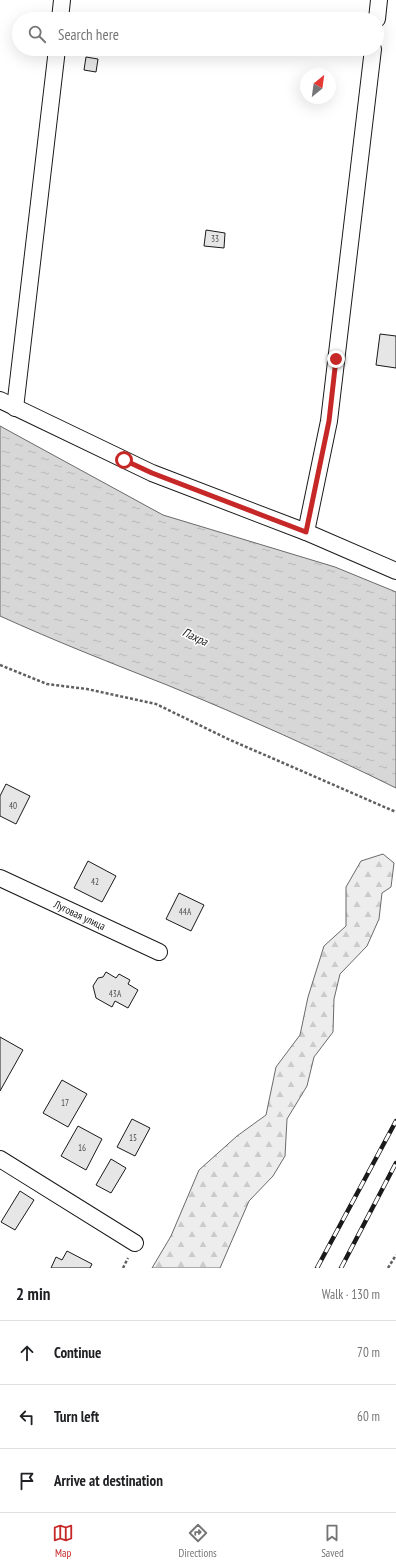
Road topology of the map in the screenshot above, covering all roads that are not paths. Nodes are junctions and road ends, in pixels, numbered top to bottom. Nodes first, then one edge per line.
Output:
1 (62, 0) edge
2 (379, 0) edge
3 (61, 12) edge
4 (378, 12) edge
5 (56, 56) edge
6 (372, 56) edge
7 (0, 400) edge
8 (15, 408) junction
9 (306, 532) junction
10 (396, 571) edge
11 (0, 878) edge
12 (159, 952) dead end
13 (0, 1159) edge
14 (135, 1243) dead end

1 - 3 street
2 - 4 street
5 - 8 street
6 - 9 street
7 - 8 street
8 - 9 street
9 - 10 street
11 - 12 street, Луговая улица
13 - 14 street

